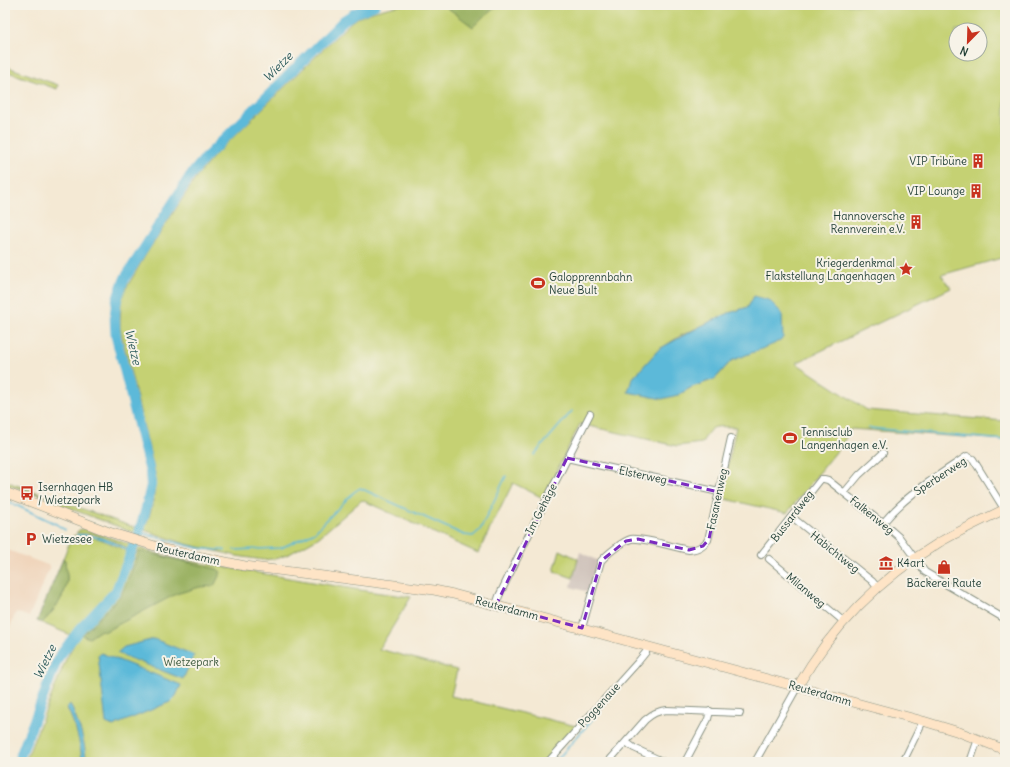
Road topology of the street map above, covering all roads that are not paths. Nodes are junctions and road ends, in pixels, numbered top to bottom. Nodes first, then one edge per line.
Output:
1 (590, 414) dead end
2 (730, 438) dead end
3 (883, 453) dead end
4 (567, 458) junction
5 (824, 479) joint
6 (5, 492) edge
7 (718, 492) junction
8 (844, 492) junction
9 (1005, 509) edge
10 (792, 517) junction
11 (883, 524) junction
12 (761, 555) dead end
13 (914, 558) junction
14 (769, 559) dead end
15 (877, 587) junction
16 (496, 605) junction
17 (1005, 619) edge
18 (843, 622) junction
19 (582, 628) junction
20 (647, 646) junction
21 (798, 686) junction
22 (710, 711) junction
23 (740, 713) dead end
24 (924, 721) junction
25 (978, 739) junction
26 (626, 742) junction
27 (1005, 750) edge
28 (548, 762) edge
29 (608, 762) edge
30 (664, 762) edge
31 (685, 762) edge
32 (755, 762) edge
33 (903, 762) edge
34 (970, 762) edge

1 - 4 street, Im Gehäge
2 - 7 street, Fasanenweg
3 - 8 street
4 - 7 street, Elsterweg
4 - 16 street, Im Gehäge
5 - 8 street, Falkenweg
5 - 10 street, Bussardweg
6 - 16 street, Reuterdamm
7 - 19 street, Fasanenweg
8 - 11 street, Falkenweg
9 - 11 street, Sperberweg
9 - 13 street
10 - 12 street, Bussardweg
10 - 15 street, Habichtweg
11 - 13 street, Falkenweg
13 - 15 street
13 - 17 street, Falkenweg
14 - 18 street, Milanweg
15 - 18 street
16 - 19 street, Reuterdamm
18 - 21 street
19 - 20 street, Reuterdamm
20 - 21 street, Reuterdamm
20 - 28 street, Poggenaue
21 - 24 street, Reuterdamm
21 - 32 street
22 - 23 street
22 - 26 street
22 - 31 street
24 - 25 street, Reuterdamm
24 - 33 street
25 - 27 street, Reuterdamm
25 - 34 street
26 - 29 street
26 - 30 street

